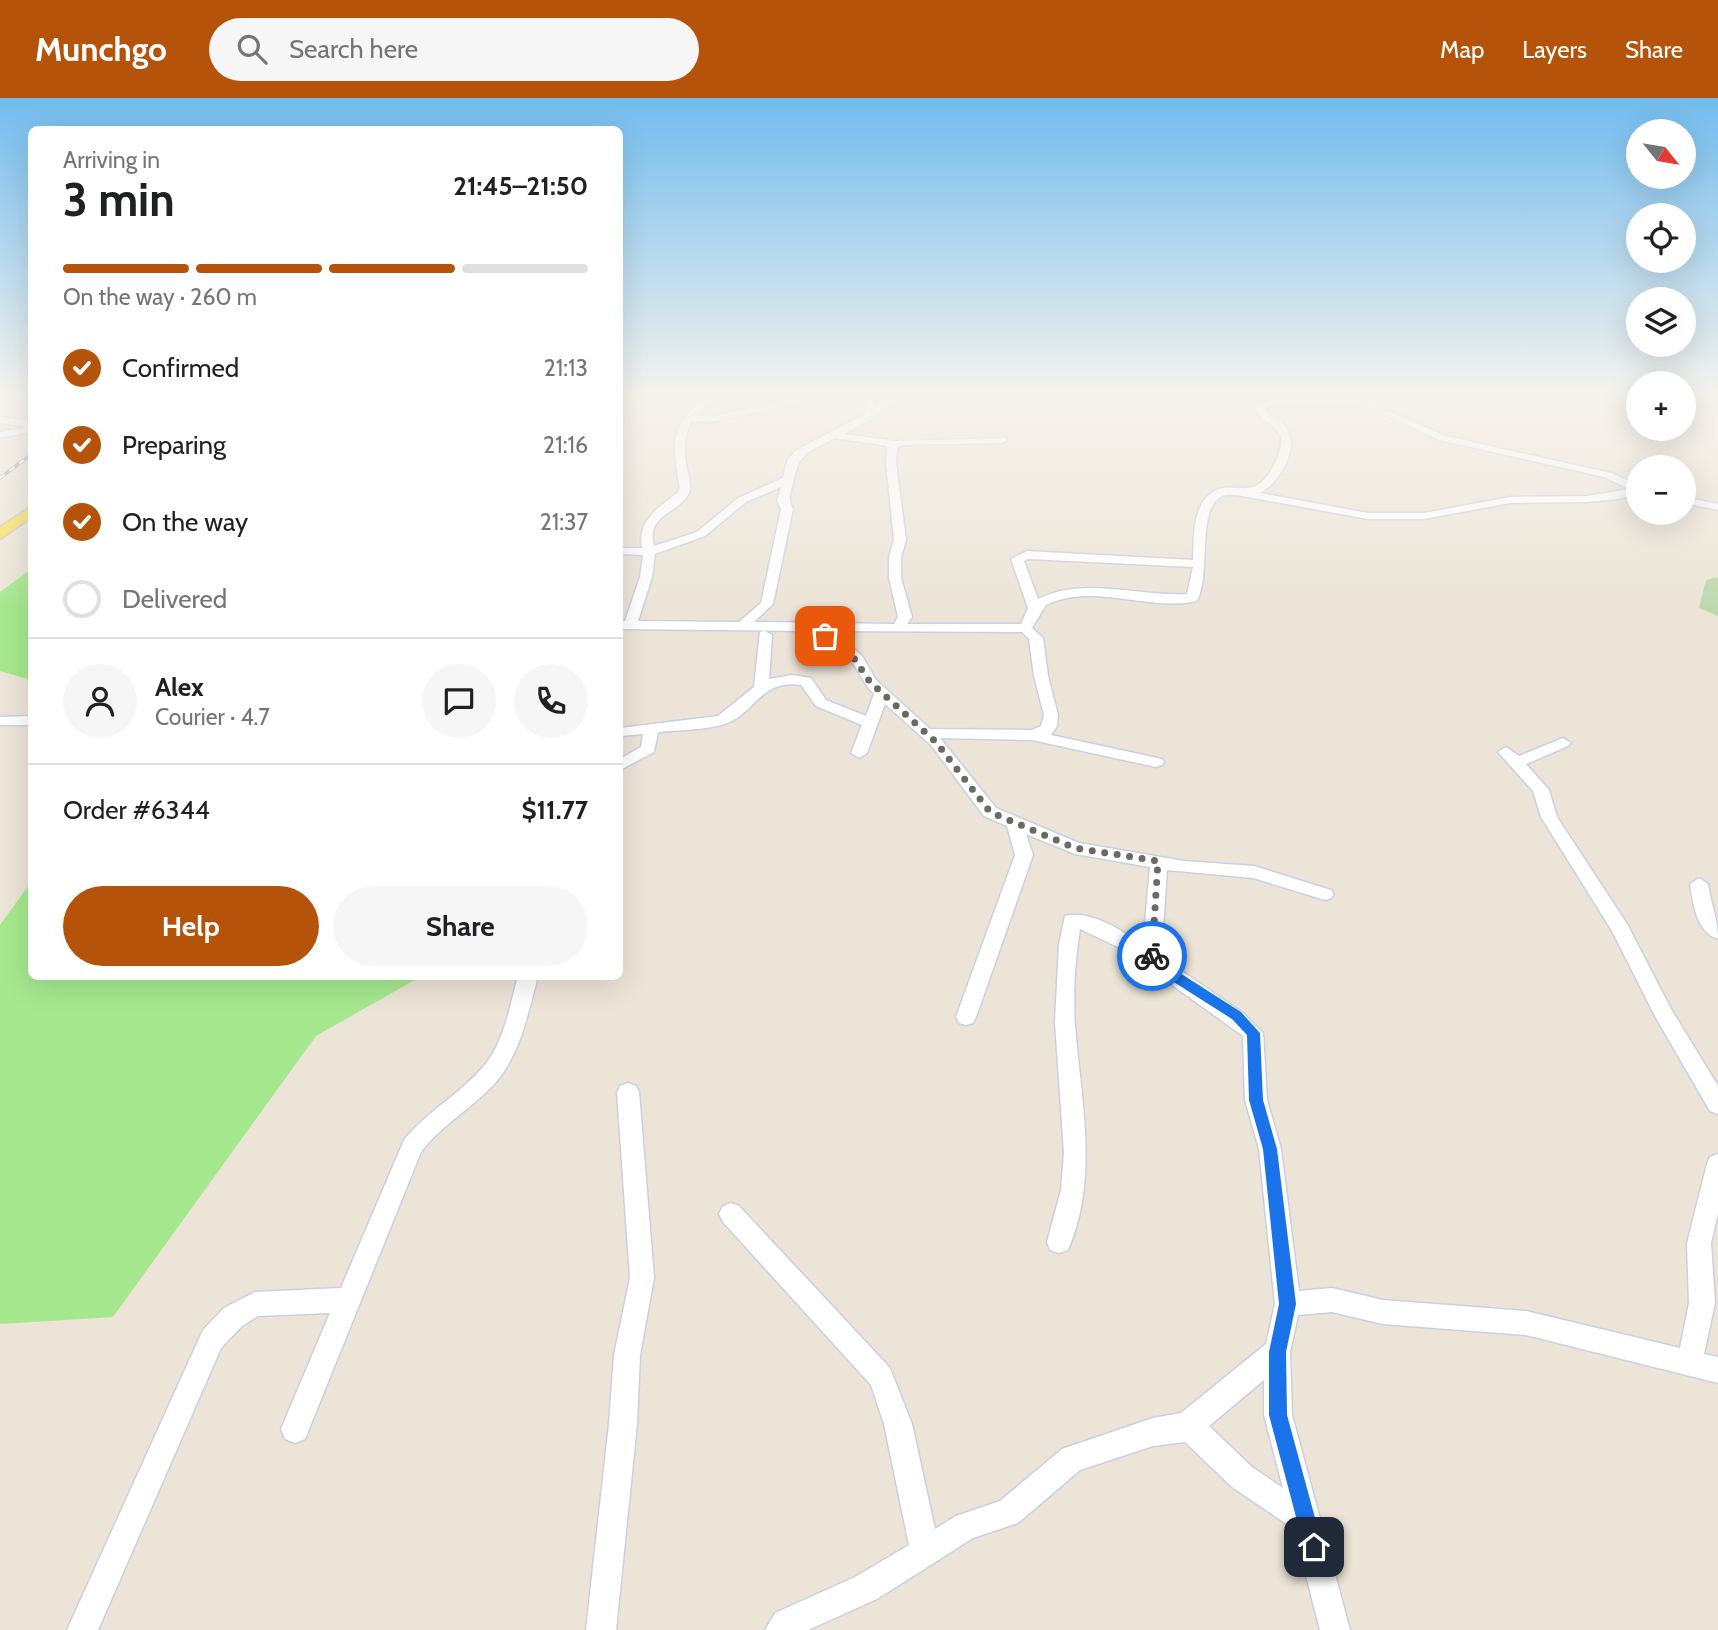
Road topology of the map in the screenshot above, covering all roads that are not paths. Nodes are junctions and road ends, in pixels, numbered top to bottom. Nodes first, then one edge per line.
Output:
1 (680, 468) edge
2 (790, 468) edge
3 (892, 468) edge
4 (1277, 468) edge
5 (1578, 468) edge
6 (785, 484) junction
7 (1626, 484) edge
8 (1241, 493) junction
9 (1626, 493) edge
10 (1696, 502) edge
11 (1718, 507) edge
12 (28, 513) edge
13 (0, 534) edge
14 (623, 551) edge
15 (649, 552) junction
16 (1198, 564) junction
17 (1034, 607) junction
18 (625, 625) edge
19 (809, 627) junction
20 (899, 627) junction
21 (740, 628) junction
22 (1025, 628) junction
23 (765, 635) dead end
24 (761, 686) junction
25 (882, 693) junction
26 (28, 720) edge
27 (0, 721) edge
28 (869, 723) junction
29 (651, 729) junction
30 (623, 732) edge
31 (925, 733) junction
32 (1032, 735) junction
33 (1563, 743) dead end
34 (859, 753) dead end
35 (1156, 762) dead end
36 (623, 763) edge
37 (1015, 824) junction
38 (1158, 861) junction
39 (1699, 884) dead end
40 (1325, 894) dead end
41 (1718, 932) edge
42 (1152, 961) junction
43 (527, 980) edge
44 (966, 1017) dead end
45 (628, 1092) dead end
46 (1718, 1105) edge
47 (1718, 1164) edge
48 (731, 1214) dead end
49 (1059, 1242) dead end
50 (348, 1300) junction
51 (1287, 1304) junction
52 (1277, 1352) junction
53 (1689, 1365) junction
54 (1718, 1370) edge
55 (1186, 1427) junction
56 (295, 1429) dead end
57 (1307, 1521) junction
58 (925, 1552) junction
59 (82, 1630) edge
60 (601, 1630) edge
61 (780, 1630) edge
62 (1335, 1630) edge

1 - 15 street
2 - 6 street
3 - 20 street
4 - 8 street
5 - 7 street
6 - 15 street
6 - 21 street
8 - 9 street
8 - 16 street
10 - 11 street
12 - 13 main road
14 - 15 street
15 - 18 street
16 - 17 street
16 - 17 street
17 - 22 street
18 - 21 street
19 - 20 street
19 - 21 street
19 - 25 street
20 - 22 street
22 - 32 street
23 - 24 street
24 - 28 street
24 - 29 street
25 - 28 street
25 - 31 street
26 - 27 street
28 - 34 street
29 - 30 street
29 - 36 street
31 - 32 street
31 - 37 street
32 - 35 street
33 - 46 street
37 - 38 street
37 - 44 street
38 - 40 street
38 - 42 street
39 - 41 street
42 - 49 street
42 - 51 street
43 - 50 street
45 - 60 street
47 - 53 street
48 - 58 street
50 - 56 street
50 - 59 street
51 - 52 street
51 - 53 street
52 - 55 street
52 - 57 street
53 - 54 street
55 - 57 street
55 - 58 street
57 - 62 street
58 - 61 street

